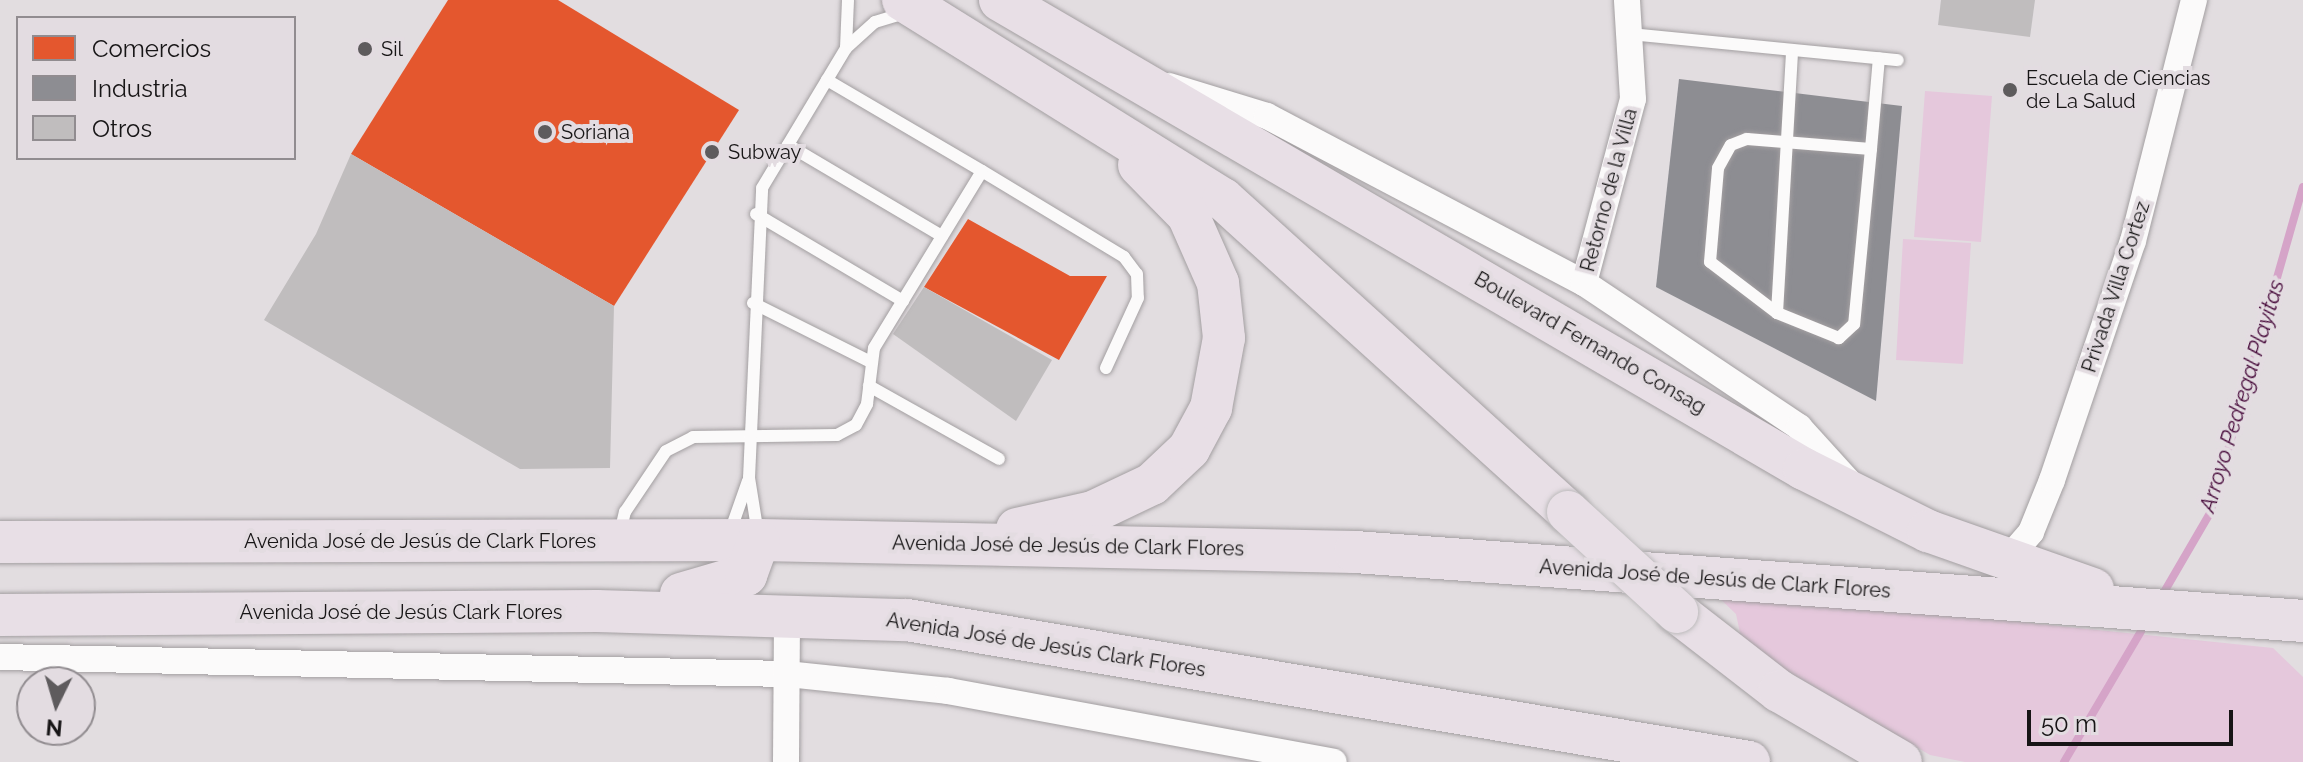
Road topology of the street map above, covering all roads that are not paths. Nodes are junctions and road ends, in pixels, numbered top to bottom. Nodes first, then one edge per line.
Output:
1 (848, 0) edge
2 (1000, 0) edge
3 (1627, 0) edge
4 (2194, 0) edge
5 (914, 6) edge
6 (1631, 34) junction
7 (846, 48) junction
8 (1792, 51) junction
9 (1879, 58) junction
10 (1898, 60) dead end
11 (1128, 77) junction
12 (827, 80) junction
13 (1082, 107) junction
14 (1787, 139) junction
15 (788, 145) junction
16 (1871, 149) junction
17 (982, 171) junction
18 (756, 214) junction
19 (942, 236) junction
20 (1584, 283) junction
21 (903, 301) junction
22 (753, 303) junction
23 (1777, 313) junction
24 (871, 362) junction
25 (1106, 368) dead end
26 (869, 386) junction
27 (750, 435) junction
28 (999, 459) dead end
29 (749, 478) junction
30 (1864, 499) junction
31 (619, 540) junction
32 (743, 540) junction
33 (0, 542) edge
34 (941, 543) junction
35 (2006, 561) junction
36 (2166, 608) junction
37 (597, 611) junction
38 (787, 612) junction
39 (0, 615) edge
40 (2297, 628) edge
41 (0, 657) edge
42 (787, 674) junction
43 (1256, 755) edge
44 (786, 762) edge
45 (1334, 762) edge
46 (1749, 762) edge
47 (1901, 762) edge

1 - 7 lane
2 - 11 highway, Boulevard Fernando Consag
3 - 6 street, Retorno de la Villa
4 - 35 street, Privada Villa Cortez
5 - 7 lane
5 - 13 highway
6 - 8 lane
6 - 20 street, Retorno de la Villa
7 - 12 lane
8 - 9 lane
8 - 14 lane
9 - 10 lane
9 - 16 lane
11 - 20 street
11 - 30 highway, Boulevard Fernando Consag
12 - 15 lane
12 - 17 lane
13 - 34 highway
13 - 47 highway, bridge
14 - 16 lane
14 - 23 lane
14 - 23 lane
15 - 18 lane
15 - 19 lane
16 - 23 lane
17 - 19 lane
17 - 25 lane
18 - 21 lane
18 - 22 lane
19 - 21 lane
20 - 30 street
21 - 24 lane
22 - 24 lane
22 - 27 lane
24 - 26 lane
26 - 27 lane
26 - 28 lane
27 - 29 lane
27 - 31 lane
29 - 32 lane
29 - 32 lane
30 - 35 highway, Boulevard Fernando Consag
31 - 32 highway, Avenida José de Jesús de Clark Flores
31 - 33 highway, Avenida José de Jesús de Clark Flores
32 - 34 highway, Avenida José de Jesús de Clark Flores
32 - 37 highway
34 - 36 highway, Avenida José de Jesús de Clark Flores
35 - 36 highway, Boulevard Fernando Consag
36 - 40 highway
37 - 38 highway, Avenida José de Jesús Clark Flores
37 - 39 highway, Avenida José de Jesús Clark Flores
38 - 42 street
38 - 46 highway, Avenida José de Jesús Clark Flores
41 - 42 street
42 - 43 street
42 - 44 street
43 - 45 street

